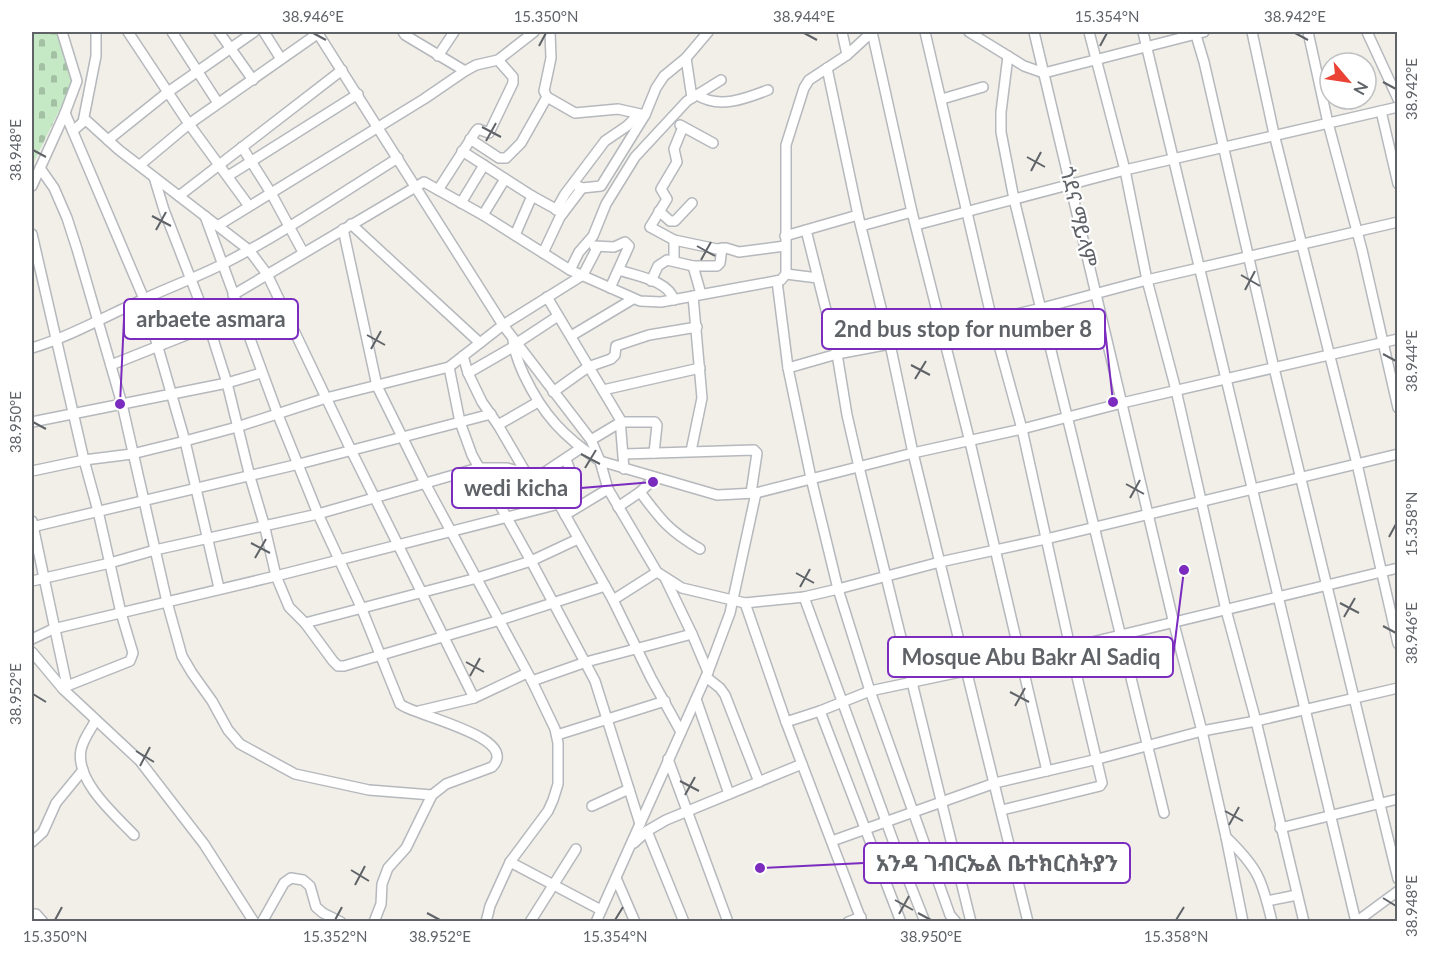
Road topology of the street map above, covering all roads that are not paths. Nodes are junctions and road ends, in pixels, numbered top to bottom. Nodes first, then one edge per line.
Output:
1 (62, 32) edge
2 (96, 32) edge
3 (130, 32) edge
4 (172, 32) edge
5 (219, 32) edge
6 (254, 32) edge
7 (264, 32) edge
8 (319, 32) edge
9 (403, 32) edge
10 (534, 32) edge
11 (550, 32) edge
12 (708, 32) edge
13 (842, 32) edge
14 (872, 32) edge
15 (925, 32) edge
16 (1034, 32) edge
17 (1089, 32) edge
18 (1143, 32) edge
19 (1198, 32) edge
20 (1252, 32) edge
21 (1308, 32) edge
22 (1367, 32) edge
23 (450, 33) edge
24 (973, 33) edge
25 (230, 48) junction
26 (1146, 48) junction
27 (847, 54) junction
28 (438, 56) junction
29 (1008, 56) junction
30 (686, 58) junction
31 (281, 59) junction
32 (498, 60) junction
33 (1096, 60) junction
34 (827, 68) junction
35 (342, 70) junction
36 (465, 71) junction
37 (198, 72) junction
38 (1044, 73) junction
39 (253, 80) junction
40 (721, 80) dead end
41 (983, 87) dead end
42 (768, 90) dead end
43 (168, 92) junction
44 (358, 94) junction
45 (695, 96) junction
46 (547, 97) junction
47 (942, 99) junction
48 (1398, 99) edge
49 (218, 103) junction
50 (1398, 107) edge
51 (1381, 111) junction
52 (65, 113) junction
53 (642, 114) junction
54 (671, 119) junction
55 (83, 122) junction
56 (1328, 123) junction
57 (189, 124) junction
58 (379, 127) junction
59 (683, 127) junction
60 (74, 130) junction
61 (1274, 134) junction
62 (470, 139) junction
63 (108, 140) junction
64 (713, 144) dead end
65 (242, 147) junction
66 (1224, 147) junction
67 (624, 150) junction
68 (462, 151) junction
69 (490, 153) junction
70 (635, 157) junction
71 (398, 158) junction
72 (1174, 158) junction
73 (252, 161) junction
74 (219, 164) junction
75 (483, 164) junction
76 (140, 165) junction
77 (40, 168) junction
78 (1125, 170) junction
79 (228, 176) junction
80 (154, 177) junction
81 (505, 179) junction
82 (1398, 184) edge
83 (1070, 185) junction
84 (32, 186) edge
85 (578, 186) junction
86 (416, 187) junction
87 (438, 189) junction
88 (271, 193) junction
89 (179, 196) junction
90 (532, 196) junction
91 (1014, 199) junction
92 (461, 203) junction
93 (692, 203) dead end
94 (249, 206) junction
95 (966, 211) junction
96 (559, 212) junction
97 (659, 212) junction
98 (912, 212) junction
99 (483, 215) junction
100 (858, 215) junction
101 (205, 216) junction
102 (1398, 222) edge
103 (219, 225) junction
104 (916, 225) junction
105 (289, 226) junction
106 (861, 226) junction
107 (347, 227) junction
108 (806, 230) junction
109 (1358, 232) junction
110 (32, 234) edge
111 (515, 235) junction
112 (785, 236) junction
113 (674, 240) junction
114 (588, 243) junction
115 (1301, 244) junction
116 (785, 246) junction
117 (597, 248) junction
118 (722, 248) junction
119 (249, 250) junction
120 (303, 252) junction
121 (543, 253) junction
122 (1248, 257) junction
123 (674, 261) junction
124 (222, 265) junction
125 (693, 266) junction
126 (1200, 269) junction
127 (570, 270) junction
128 (619, 270) junction
129 (267, 274) junction
130 (786, 274) junction
131 (582, 275) junction
132 (818, 278) junction
133 (191, 279) junction
134 (1147, 280) junction
135 (651, 281) junction
136 (777, 281) junction
137 (610, 288) junction
138 (1096, 293) junction
139 (233, 295) junction
140 (697, 295) junction
141 (547, 297) junction
142 (144, 298) junction
143 (633, 299) junction
144 (674, 300) junction
145 (1042, 308) junction
146 (239, 314) junction
147 (558, 316) junction
148 (992, 320) junction
149 (97, 323) junction
150 (503, 325) junction
151 (209, 326) junction
152 (697, 327) junction
153 (942, 332) junction
154 (571, 336) junction
155 (1398, 339) edge
156 (56, 341) junction
157 (480, 343) junction
158 (514, 343) junction
159 (1382, 343) junction
160 (890, 344) junction
161 (159, 347) junction
162 (32, 348) edge
163 (837, 354) junction
164 (1329, 355) junction
165 (463, 356) junction
166 (111, 365) junction
167 (449, 367) junction
168 (588, 367) junction
169 (700, 368) junction
170 (788, 368) junction
171 (1274, 368) junction
172 (261, 373) junction
173 (468, 373) junction
174 (1227, 378) junction
175 (226, 384) junction
176 (377, 386) junction
177 (603, 390) junction
178 (1176, 390) junction
179 (553, 392) junction
180 (172, 395) junction
181 (326, 398) junction
182 (538, 402) junction
183 (1122, 403) junction
184 (122, 404) junction
185 (1398, 408) edge
186 (74, 413) junction
187 (491, 414) junction
188 (278, 415) junction
189 (1068, 417) junction
190 (32, 422) edge
191 (460, 422) junction
192 (621, 422) junction
193 (498, 424) junction
194 (237, 427) junction
195 (1022, 429) junction
196 (402, 438) junction
197 (591, 440) junction
198 (185, 441) junction
199 (970, 442) junction
200 (581, 448) junction
201 (351, 450) junction
202 (691, 451) junction
203 (654, 453) junction
204 (913, 453) junction
205 (132, 454) junction
206 (624, 454) junction
207 (1398, 454) edge
208 (566, 459) junction
209 (84, 460) junction
210 (600, 461) junction
211 (1357, 464) junction
212 (299, 465) junction
213 (859, 467) junction
214 (478, 468) junction
215 (624, 469) junction
216 (32, 471) edge
217 (526, 473) junction
218 (250, 477) junction
219 (1300, 477) junction
220 (536, 478) junction
221 (655, 478) junction
222 (811, 478) junction
223 (426, 485) junction
224 (197, 489) junction
225 (608, 489) junction
226 (1251, 490) junction
227 (640, 492) junction
228 (754, 493) junction
229 (375, 499) junction
230 (144, 500) junction
231 (1201, 501) junction
232 (559, 504) junction
233 (618, 507) junction
234 (98, 511) junction
235 (1148, 513) junction
236 (318, 514) junction
237 (565, 514) junction
238 (506, 516) junction
239 (264, 524) junction
240 (32, 525) edge
241 (1094, 527) junction
242 (452, 531) junction
243 (207, 538) junction
244 (578, 539) junction
245 (1046, 539) junction
246 (399, 545) junction
247 (700, 549) dead end
248 (155, 550) junction
249 (995, 550) junction
250 (338, 560) junction
251 (531, 561) junction
252 (940, 562) junction
253 (110, 564) junction
254 (1398, 568) edge
255 (657, 572) junction
256 (1381, 572) junction
257 (276, 576) junction
258 (886, 576) junction
259 (477, 578) junction
260 (665, 578) junction
261 (43, 579) junction
262 (32, 581) edge
263 (605, 586) junction
264 (1328, 586) junction
265 (219, 588) junction
266 (838, 589) junction
267 (421, 592) junction
268 (804, 597) junction
269 (1278, 598) junction
270 (613, 600) junction
271 (733, 601) junction
272 (167, 602) junction
273 (554, 603) junction
274 (745, 603) junction
275 (361, 607) junction
276 (1226, 610) junction
277 (121, 613) junction
278 (500, 620) junction
279 (305, 623) junction
280 (1174, 624) junction
281 (53, 629) junction
282 (693, 634) junction
283 (1121, 636) junction
284 (444, 637) junction
285 (32, 639) edge
286 (1398, 644) edge
287 (1070, 647) junction
288 (635, 648) junction
289 (32, 652) edge
290 (381, 654) junction
291 (1022, 659) junction
292 (586, 662) junction
293 (967, 670) junction
294 (707, 674) junction
295 (529, 677) junction
296 (913, 681) junction
297 (65, 688) junction
298 (1398, 688) edge
299 (870, 691) junction
300 (474, 698) junction
301 (1353, 698) junction
302 (696, 699) junction
303 (665, 701) junction
304 (842, 702) junction
305 (1304, 709) junction
306 (419, 711) junction
307 (820, 711) junction
308 (96, 720) junction
309 (608, 721) junction
310 (1256, 721) junction
311 (786, 722) junction
312 (1202, 731) junction
313 (681, 732) junction
314 (557, 735) junction
315 (1148, 745) junction
316 (668, 759) junction
317 (1098, 759) junction
318 (802, 764) junction
319 (83, 770) junction
320 (1047, 771) junction
321 (759, 782) junction
322 (995, 783) junction
323 (629, 789) junction
324 (729, 794) junction
325 (432, 795) junction
326 (1398, 799) edge
327 (941, 801) junction
328 (1378, 803) junction
329 (592, 806) dead end
330 (914, 810) junction
331 (1002, 810) junction
332 (686, 811) junction
333 (1164, 813) dead end
334 (1330, 814) junction
335 (886, 822) junction
336 (644, 828) junction
337 (1280, 828) junction
338 (865, 830) junction
339 (134, 835) dead end
340 (1226, 837) junction
341 (832, 841) junction
342 (32, 842) edge
343 (576, 849) dead end
344 (510, 862) junction
345 (616, 878) junction
346 (1398, 879) edge
347 (553, 885) junction
348 (1398, 891) edge
349 (1297, 895) junction
350 (1267, 901) junction
351 (601, 910) junction
352 (32, 914) edge
353 (862, 919) edge
354 (43, 921) edge
355 (254, 921) edge
356 (261, 921) edge
357 (341, 921) edge
358 (374, 921) edge
359 (486, 921) edge
360 (530, 921) edge
361 (596, 921) edge
362 (635, 921) edge
363 (684, 921) edge
364 (728, 921) edge
365 (848, 921) edge
366 (901, 921) edge
367 (925, 921) edge
368 (956, 921) edge
369 (971, 921) edge
370 (1028, 921) edge
371 (1243, 921) edge
372 (1272, 921) edge
373 (1304, 921) edge
374 (1356, 921) edge

1 - 52 street
2 - 55 street
3 - 43 street
4 - 37 street
5 - 25 street
6 - 25 street
7 - 31 street
8 - 31 street
8 - 35 street
9 - 28 street
10 - 32 street
11 - 46 street
12 - 30 street
13 - 27 street
14 - 27 street
14 - 98 street
15 - 47 street
16 - 38 street, ጎደና ማይላም
17 - 33 street
18 - 26 street
19 - 26 street
19 - 66 street
20 - 61 street
21 - 56 street
22 - 48 street
23 - 28 street
24 - 29 street
25 - 37 street
25 - 39 street
26 - 33 street
26 - 72 street
27 - 34 street
28 - 36 street
29 - 38 street
29 - 91 street
30 - 45 street
30 - 53 street
31 - 39 street
32 - 36 street
32 - 62 street
33 - 38 street
33 - 78 street
34 - 100 street
34 - 112 street
35 - 44 street
35 - 65 street
36 - 58 street
37 - 43 street
37 - 49 street
38 - 83 street, ጎደና ማይላም
39 - 49 street
40 - 45 street
41 - 47 street
42 - 45 street
43 - 57 street
43 - 63 street
44 - 58 street
44 - 73 street
45 - 54 street
46 - 53 street
46 - 69 street
47 - 95 street
49 - 57 street
50 - 51 street
51 - 56 street
51 - 82 street
52 - 60 street
52 - 77 street
53 - 67 street
53 - 85 street
54 - 59 street
54 - 70 street
55 - 60 street
55 - 63 street
56 - 61 street
56 - 109 street
57 - 74 street
57 - 76 street
58 - 71 street
58 - 88 street
59 - 64 street
59 - 97 street
60 - 142 street
61 - 66 street
61 - 115 street
62 - 68 street
62 - 69 street
63 - 76 street
65 - 73 street
65 - 74 street
66 - 72 street
66 - 122 street
67 - 70 street
67 - 85 street
68 - 75 street
68 - 87 street
69 - 75 street
70 - 114 street
71 - 86 street
71 - 105 street
72 - 78 street
72 - 126 street
73 - 79 street
73 - 88 street
74 - 79 street
74 - 89 street
75 - 81 street
75 - 92 street
76 - 80 street
77 - 84 street
77 - 149 street
78 - 83 street
78 - 134 street
79 - 94 street
80 - 89 street
80 - 133 street
81 - 90 street
81 - 99 street
83 - 91 street
83 - 138 street, ጎደና ማይላም
85 - 96 street
86 - 87 street
86 - 107 street
86 - 150 street
87 - 92 street
88 - 94 street
88 - 105 street
89 - 101 street
90 - 96 street
90 - 111 street
91 - 95 street
91 - 145 street
92 - 99 street
93 - 97 street
94 - 103 street
95 - 104 street
95 - 148 street
96 - 121 street
97 - 113 street
98 - 104 street
98 - 106 street
99 - 111 street
100 - 106 street
100 - 108 street
101 - 103 street
101 - 124 street
102 - 109 street
103 - 119 street
104 - 153 street
105 - 119 street
105 - 120 street
106 - 160 street
107 - 120 street
107 - 157 street
107 - 176 street
108 - 112 street
108 - 132 street
109 - 115 street
109 - 159 street
110 - 156 street
111 - 121 street
112 - 116 street
113 - 118 street
113 - 123 street
114 - 117 street
114 - 127 street
115 - 122 street
115 - 164 street
116 - 118 street
116 - 130 street
117 - 128 street
117 - 131 street
118 - 125 street
119 - 124 street
119 - 129 street
120 - 129 street
121 - 127 street
122 - 126 street
122 - 171 street
123 - 125 street
123 - 135 street
124 - 133 street
124 - 139 street
125 - 140 street
126 - 134 street
126 - 174 street
127 - 131 street
128 - 135 street
128 - 137 street
129 - 139 street
129 - 181 street
130 - 132 street
130 - 136 street
131 - 137 street
131 - 141 street
132 - 163 street
133 - 142 street
133 - 151 street
134 - 138 street
134 - 178 street
135 - 144 street
136 - 140 street
136 - 170 street
137 - 143 street
138 - 145 street
138 - 183 street, ጎደና ማይላም
139 - 146 street
140 - 144 street
140 - 152 street
141 - 147 street
141 - 150 street
142 - 149 street
142 - 161 street
143 - 144 street
143 - 154 street
145 - 148 street
145 - 189 street
146 - 151 street
146 - 172 street
147 - 154 street
147 - 158 street
148 - 153 street
148 - 195 street
149 - 156 street
149 - 166 street
150 - 157 street
150 - 158 street
151 - 161 street
151 - 175 street
152 - 168 street
152 - 169 street
153 - 160 street
153 - 199 street
154 - 168 street
155 - 159 street
156 - 162 street
156 - 186 street
157 - 165 street
158 - 173 street
158 - 179 street
158 - 182 street
159 - 164 street
159 - 185 street
160 - 163 street
160 - 204 street
161 - 166 street
161 - 180 street
163 - 170 street
163 - 213 street
164 - 171 street
164 - 211 street
165 - 167 street
165 - 173 street
166 - 184 street
167 - 176 street
167 - 191 street
168 - 177 street
168 - 179 street
169 - 177 street
169 - 202 street
170 - 222 street
171 - 174 street
171 - 219 street
172 - 175 street
172 - 188 street
173 - 187 street
174 - 178 street
174 - 226 street
175 - 180 street
175 - 194 street
176 - 181 street
176 - 196 street
177 - 192 street
178 - 183 street
178 - 231 street
179 - 197 street
180 - 184 street
180 - 198 street
181 - 188 street
181 - 201 street
182 - 193 street
182 - 200 street
183 - 189 street
183 - 235 street, ጎደና ማይላም
184 - 186 street
184 - 205 street
186 - 190 street
186 - 209 street
187 - 191 street
187 - 193 street
188 - 194 street
188 - 212 street
189 - 195 street
189 - 241 street
191 - 196 street
191 - 214 street
192 - 197 street
192 - 203 street
192 - 206 street
193 - 217 street
194 - 198 street
194 - 218 street
195 - 199 street
195 - 245 street
196 - 201 street
196 - 223 street
197 - 210 street
198 - 205 street
198 - 224 street
199 - 204 street
199 - 249 street
200 - 208 street
200 - 210 street
201 - 212 street
201 - 229 street
202 - 203 street
202 - 228 street
203 - 206 street
204 - 213 street
204 - 252 street
205 - 209 street
205 - 230 street
206 - 215 street
207 - 211 street
208 - 220 street
208 - 232 street
209 - 216 street
209 - 234 street
210 - 215 street
210 - 225 street
211 - 219 street
211 - 256 street
212 - 218 street
212 - 236 street
213 - 222 street
213 - 258 street
214 - 217 street
214 - 223 street
214 - 238 street
215 - 221 street
217 - 220 street
218 - 224 street
218 - 239 street
219 - 226 street
219 - 264 street
220 - 232 street
221 - 227 street
221 - 228 street
222 - 228 street
222 - 266 street
223 - 229 street
223 - 242 street
224 - 230 street
224 - 243 street
225 - 233 street
225 - 237 street
226 - 231 street
226 - 269 street
227 - 233 street
227 - 247 street
228 - 271 street
229 - 236 street
229 - 246 street
230 - 234 street
230 - 248 street
231 - 235 street
231 - 276 street
232 - 237 street
232 - 238 street
233 - 255 street
234 - 240 street
234 - 253 street
235 - 241 street
235 - 280 street, ጎደና ማይላም
236 - 239 street
236 - 250 street
237 - 244 street
238 - 242 street
238 - 251 street
239 - 243 street
239 - 257 street
240 - 261 street
241 - 245 street
241 - 283 street
242 - 246 street
242 - 259 street
243 - 248 street
243 - 265 street
244 - 251 street
244 - 263 street
245 - 249 street
245 - 287 street
246 - 250 street
246 - 267 street
248 - 253 street
248 - 272 street
249 - 252 street
249 - 291 street
250 - 257 street
250 - 275 street
251 - 259 street
251 - 273 street
252 - 258 street
252 - 293 street
253 - 261 street
253 - 277 street
254 - 256 street
255 - 260 street
255 - 270 street
256 - 264 street
256 - 286 street
257 - 265 street
257 - 279 street
258 - 266 street
258 - 296 street
259 - 267 street
259 - 278 street
260 - 271 street
260 - 282 street
261 - 262 street
261 - 281 street
263 - 270 street
263 - 273 street
264 - 269 street
264 - 301 street
265 - 272 street
266 - 268 street
266 - 299 street
267 - 275 street
267 - 284 street
268 - 274 street
268 - 304 street
269 - 276 street
269 - 305 street
270 - 288 street
271 - 274 street
271 - 294 street
272 - 277 street
272 - 325 street
273 - 278 street
273 - 292 street
274 - 311 street
275 - 279 street
275 - 290 street
276 - 280 street
276 - 310 street
277 - 281 street
277 - 297 street
278 - 284 street
278 - 295 street
279 - 290 street
280 - 283 street
280 - 312 street, ጎደና ማይላም
281 - 285 street
281 - 297 street
282 - 288 street
282 - 294 street
283 - 287 street
283 - 315 street
284 - 290 street
284 - 300 street
287 - 291 street
287 - 317 street
288 - 292 street
288 - 303 street
289 - 297 street
290 - 306 street
291 - 293 street
291 - 320 street
292 - 295 street
292 - 309 street
293 - 296 street
293 - 322 street
294 - 302 street
294 - 321 street
295 - 300 street
295 - 314 street
296 - 299 street
296 - 327 street
297 - 308 street
298 - 301 street
299 - 304 street
299 - 330 street
300 - 306 street
301 - 305 street
301 - 328 street
302 - 313 street
302 - 324 street
303 - 309 street
303 - 313 street
304 - 307 street
304 - 335 street
305 - 310 street
305 - 334 street
306 - 325 street
307 - 311 street
307 - 338 street
308 - 319 street
308 - 355 street
309 - 314 street
309 - 323 street
310 - 312 street
310 - 337 street
311 - 318 street
312 - 315 street
312 - 340 street, ጎደና ማይላም
313 - 316 street
314 - 344 street
315 - 317 street
315 - 333 street
316 - 332 street
316 - 336 street
317 - 320 street
317 - 331 street
318 - 321 street
318 - 341 street
319 - 339 street
319 - 342 street
320 - 322 street
321 - 324 street
322 - 327 street
322 - 331 street
323 - 329 street
323 - 336 street
324 - 332 street
325 - 358 street
326 - 328 street
327 - 330 street
327 - 369 street
328 - 334 street
328 - 346 street
330 - 335 street
330 - 368 street
331 - 370 street
332 - 336 street
332 - 364 street
334 - 337 street
334 - 374 street
335 - 338 street
335 - 367 street
336 - 345 street
336 - 363 street
337 - 349 street
338 - 341 street
338 - 366 street
340 - 350 street
340 - 371 street, ጎደና ማይላም
341 - 353 street
343 - 347 street
344 - 347 street
344 - 359 street
345 - 351 street
345 - 362 street
347 - 351 street
347 - 360 street
348 - 374 street
349 - 350 street
349 - 373 street
350 - 372 street
351 - 361 street
352 - 354 street
353 - 365 street
356 - 357 street

